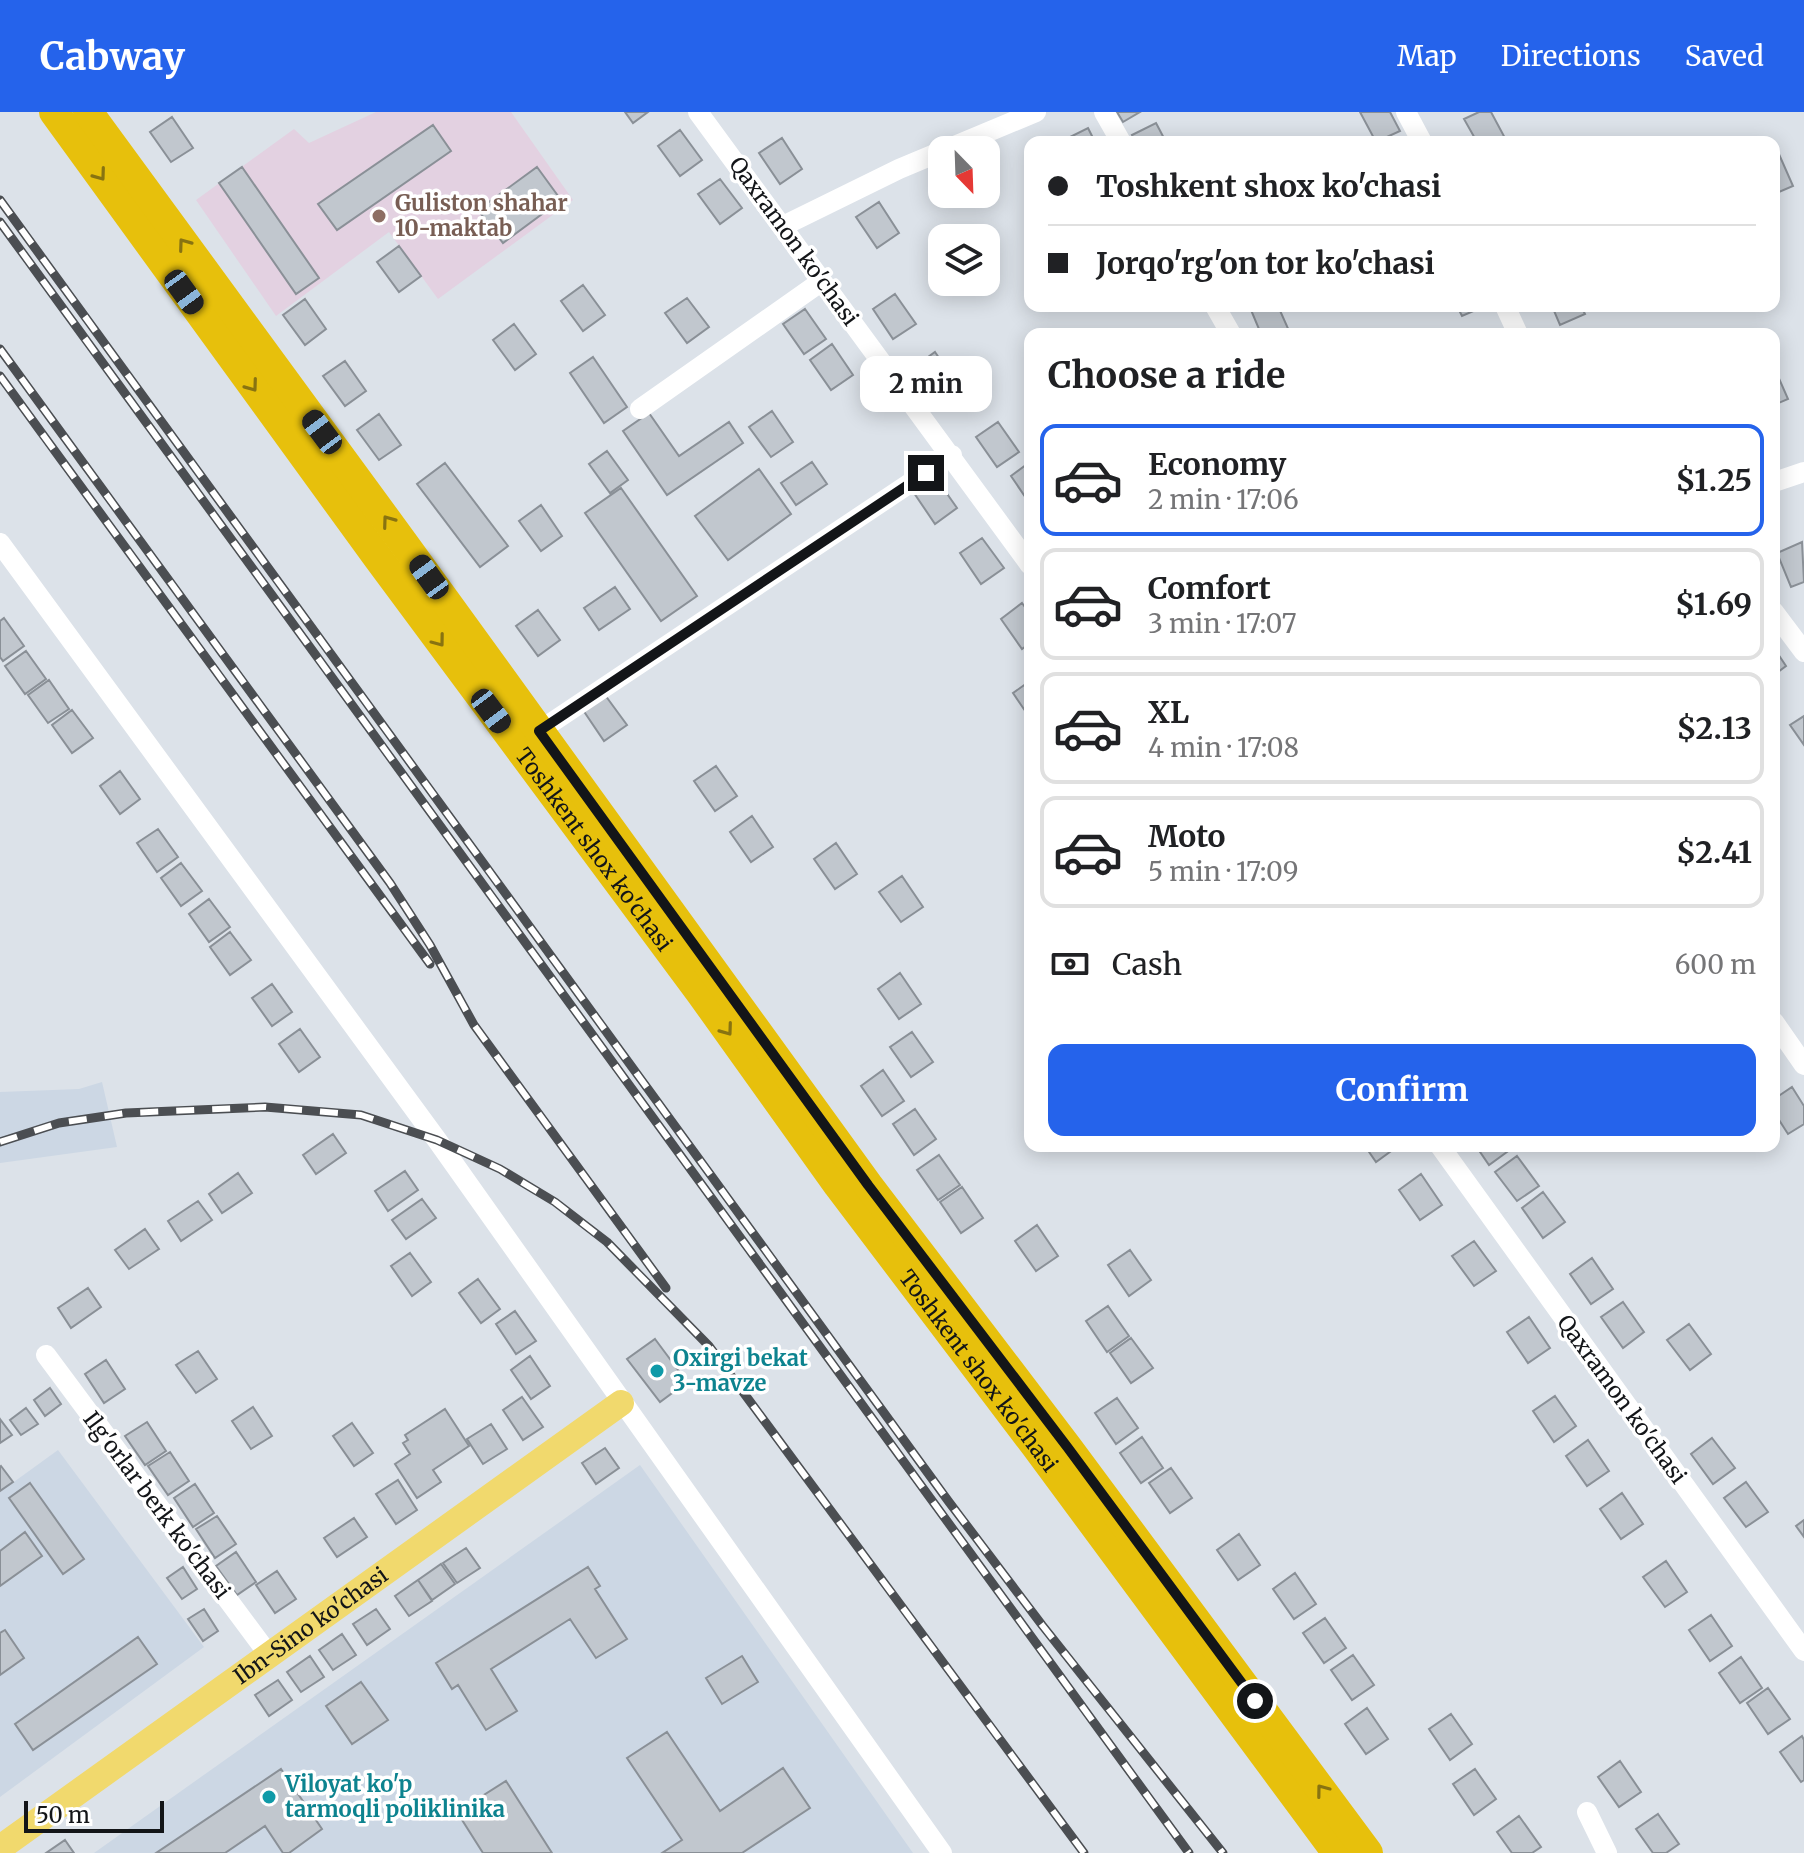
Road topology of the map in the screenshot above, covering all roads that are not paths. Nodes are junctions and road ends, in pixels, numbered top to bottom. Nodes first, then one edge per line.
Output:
1 (54, 112) edge
2 (88, 112) edge
3 (698, 112) edge
4 (1036, 112) edge
5 (1104, 112) edge
6 (1406, 112) edge
7 (977, 136) edge
8 (1118, 136) edge
9 (1419, 136) edge
10 (928, 156) edge
11 (783, 226) junction
12 (822, 281) junction
13 (640, 409) dead end
14 (952, 455) junction
15 (1804, 472) edge
16 (1780, 480) edge
17 (0, 543) edge
18 (1024, 557) edge
19 (1780, 620) edge
20 (1804, 652) edge
21 (539, 731) junction
22 (709, 986) junction
23 (1780, 1031) edge
24 (1804, 1065) edge
25 (1444, 1152) edge
26 (46, 1355) dead end
27 (621, 1403) junction
28 (1804, 1651) edge
29 (269, 1655) junction
30 (1587, 1812) dead end
31 (0, 1848) edge
32 (942, 1853) edge
33 (1337, 1853) edge
34 (1368, 1853) edge
35 (1607, 1853) edge

1 -> 22 highway, Toshkent shox ko'chasi
21 -> 2 highway, Toshkent shox ko'chasi
3 - 11 street, Qaxramon ko'chasi
4 - 7 street
5 - 8 street
6 - 9 street
10 - 11 street
11 - 12 street, Qaxramon ko'chasi
12 - 13 street
12 - 14 street, Qaxramon ko'chasi
14 - 18 street, Qaxramon ko'chasi
14 - 21 street
15 - 16 street
17 - 27 street
19 - 20 street
21 - 22 highway, Toshkent shox ko'chasi
22 -> 33 highway, Toshkent shox ko'chasi
34 -> 22 highway, Toshkent shox ko'chasi
23 - 24 street
25 - 28 street, Qaxramon ko'chasi
26 - 29 street, Ilg'orlar berk ko'chasi
27 - 29 main road, Ibn-Sino ko'chasi
27 - 32 street
29 - 31 main road, Ibn-Sino ko'chasi
30 - 35 street

